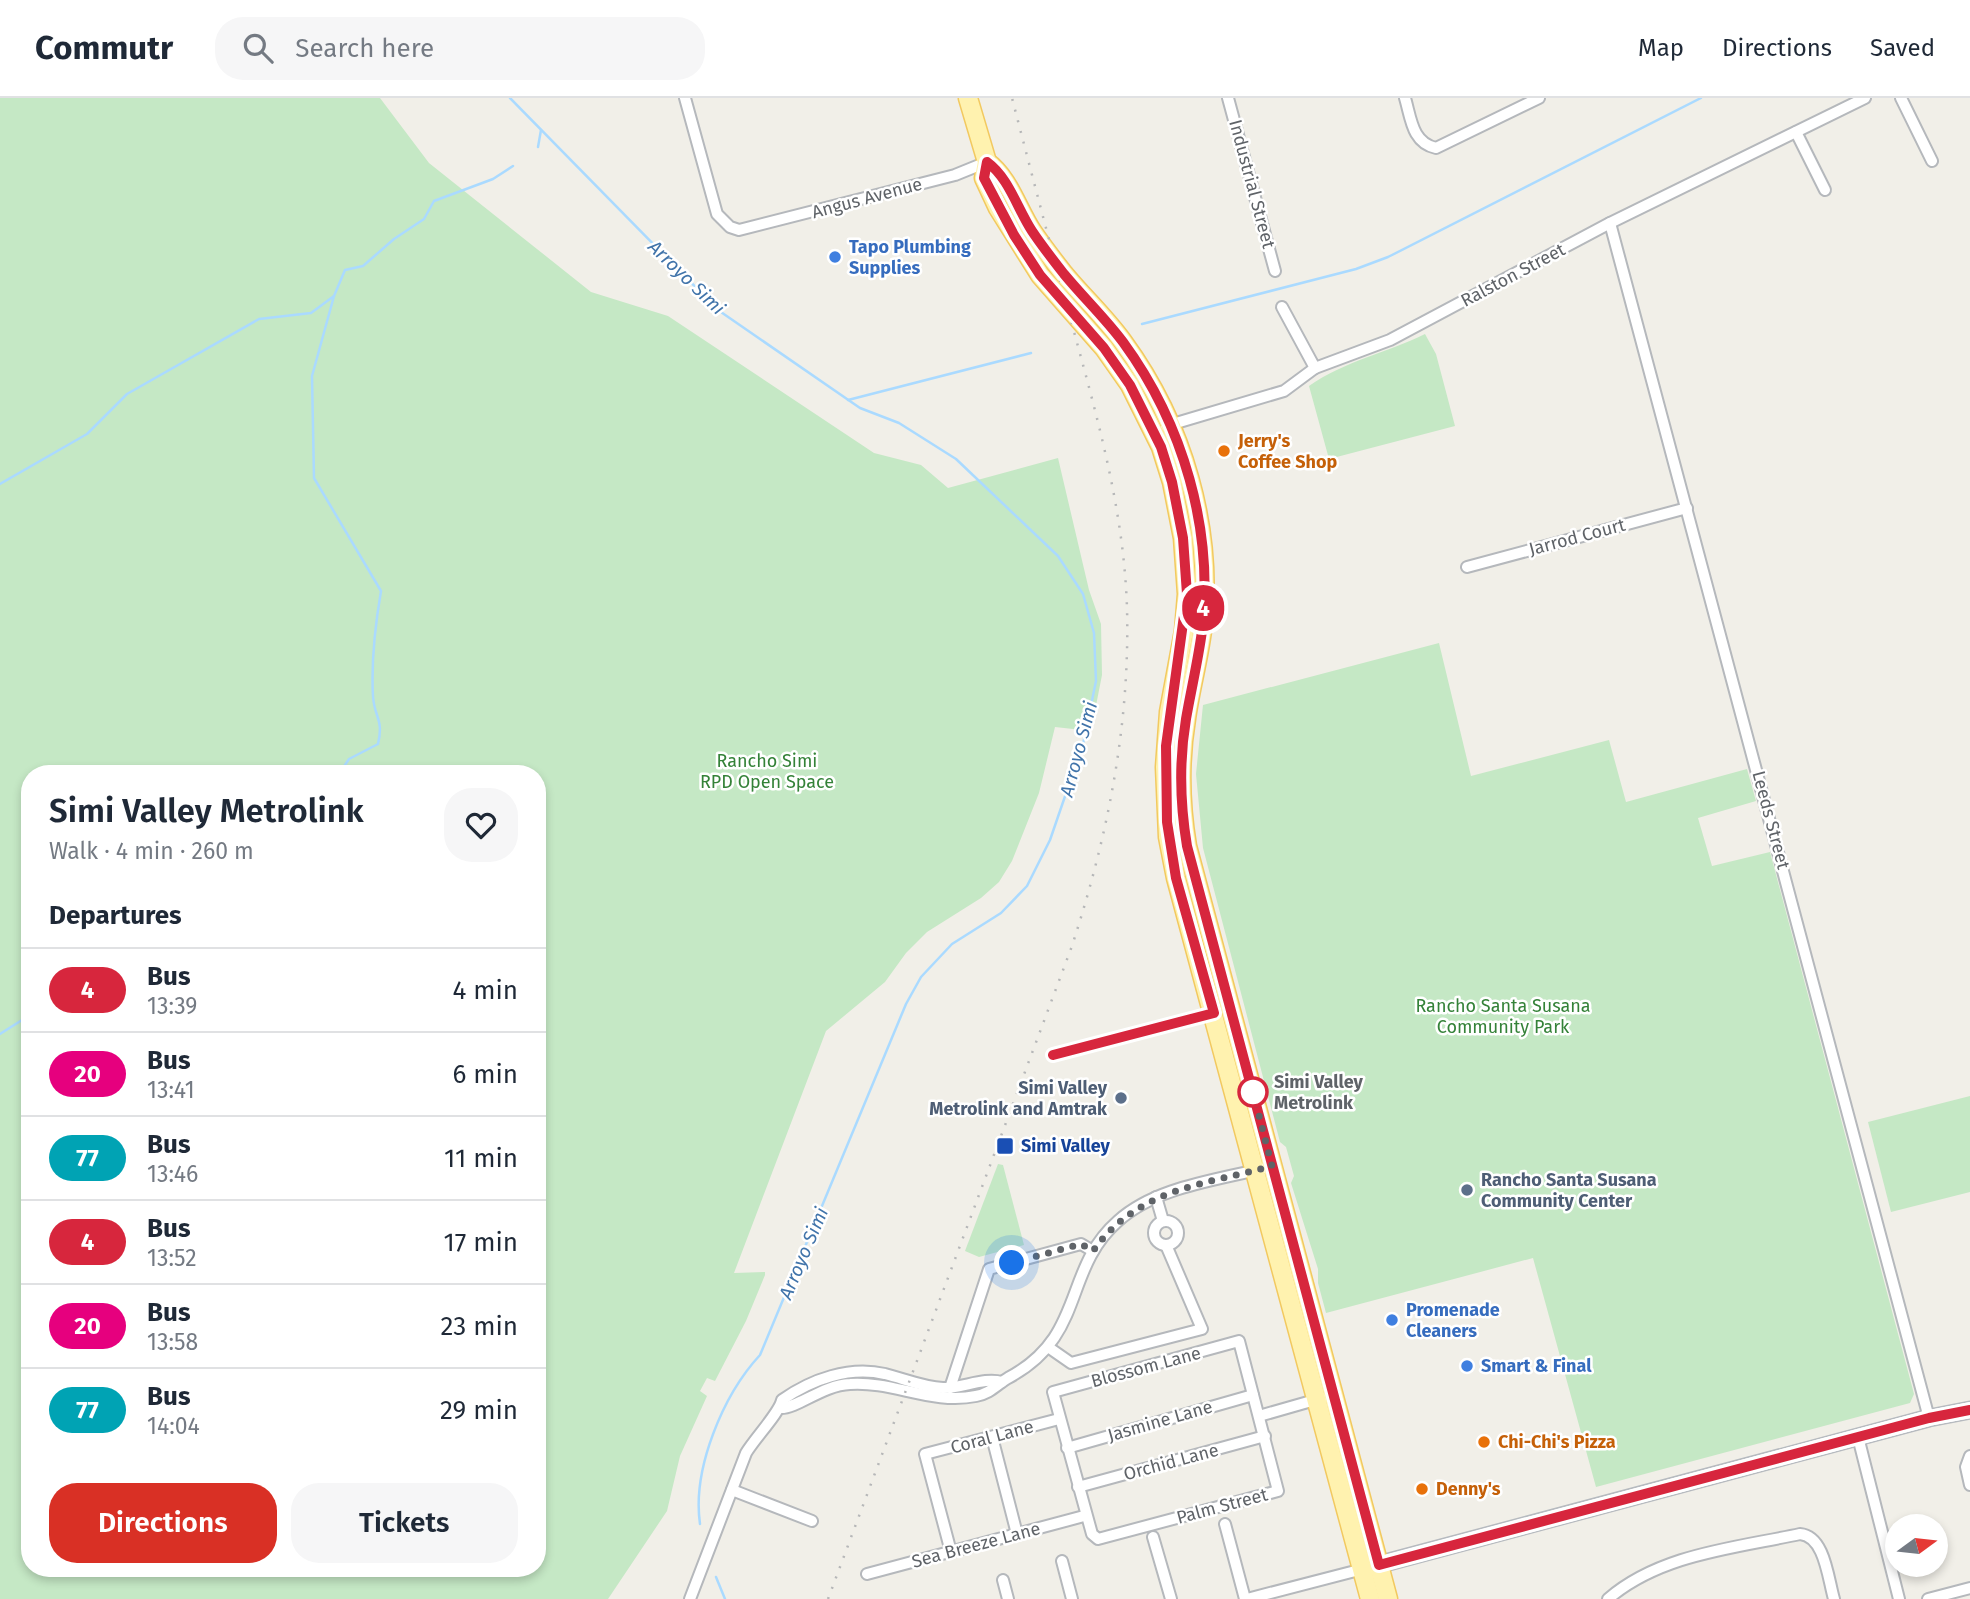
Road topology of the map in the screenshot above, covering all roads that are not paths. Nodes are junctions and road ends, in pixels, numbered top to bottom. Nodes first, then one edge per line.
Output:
1 (685, 98) edge
2 (968, 98) edge
3 (1228, 98) edge
4 (1405, 98) edge
5 (1539, 98) edge
6 (1865, 98) edge
7 (1901, 98) edge
8 (1796, 132) junction
9 (987, 162) junction
10 (1932, 162) dead end
11 (1825, 190) dead end
12 (1610, 223) junction
13 (1275, 271) dead end
14 (1282, 307) dead end
15 (1315, 368) junction
16 (1171, 424) junction
17 (1154, 431) junction
18 (1687, 508) junction
19 (1467, 567) dead end
20 (1264, 1169) junction
21 (1156, 1197) junction
22 (1163, 1221) junction
23 (1166, 1245) junction
24 (1093, 1251) junction
25 (1239, 1341) joint
26 (1048, 1347) junction
27 (1002, 1381) junction
28 (950, 1388) junction
29 (1253, 1395) junction
30 (1326, 1397) junction
31 (781, 1408) junction
32 (1970, 1410) edge
33 (1259, 1416) junction
34 (1929, 1418) junction
35 (1059, 1419) junction
36 (1265, 1436) junction
37 (992, 1437) junction
38 (1858, 1437) junction
39 (1067, 1448) junction
40 (1970, 1456) edge
41 (1970, 1485) edge
42 (1078, 1487) junction
43 (732, 1490) junction
44 (1084, 1516) junction
45 (812, 1521) dead end
46 (1225, 1524) dead end
47 (1017, 1534) junction
48 (1153, 1537) dead end
49 (951, 1552) junction
50 (1062, 1561) dead end
51 (1371, 1567) junction
52 (867, 1574) dead end
53 (1003, 1580) dead end
54 (1970, 1588) edge
55 (690, 1599) edge
56 (1008, 1599) edge
57 (1072, 1599) edge
58 (1171, 1599) edge
59 (1246, 1599) edge
60 (1370, 1599) edge
61 (1388, 1599) edge
62 (1608, 1599) edge
63 (1834, 1599) edge
64 (1899, 1599) edge
65 (1928, 1599) edge

1 - 9 street, Angus Avenue
2 - 9 main road
3 - 13 street, Industrial Street
4 - 5 street
6 - 8 street, Ralston Street
7 - 10 street
8 - 11 street
8 - 12 street, Ralston Street
9 - 16 main road
9 - 17 main road
12 - 15 street, Ralston Street
12 - 18 street, Leeds Street
14 - 15 street
15 - 16 street, Ralston Street
16 - 17 street, Ralston Street
16 - 20 main road
17 - 20 main road
18 - 19 street, Jarrod Court
18 - 34 street, Leeds Street
20 - 21 street
20 - 30 main road
21 - 22 street
21 - 24 street
22 - 23 street
22 - 23 street
23 - 26 street
24 - 26 street
24 - 28 street
25 - 29 street, Palm Street
25 - 35 street, Blossom Lane
26 - 27 street
27 - 28 street
27 - 31 street
28 - 31 street
29 - 33 street, Palm Street
29 - 39 street, Jasmine Lane
30 - 33 street
30 - 51 main road
31 - 43 street
32 - 34 main road
33 - 36 street, Palm Street
34 - 38 main road
35 - 37 street, Coral Lane
35 - 39 street
36 - 42 street, Orchid Lane
36 - 44 street, Palm Street
37 - 47 street
37 - 49 street, Coral Lane
38 - 51 main road
38 - 64 street
39 - 42 street
40 - 41 street
42 - 44 street
43 - 45 street
43 - 55 street
44 - 47 street, Sea Breeze Lane
46 - 59 street
47 - 49 street, Sea Breeze Lane
48 - 58 street
49 - 52 street, Sea Breeze Lane
50 - 57 street
51 - 59 street
51 - 60 main road
51 - 61 main road
53 - 56 street
54 - 65 street
62 - 63 street

